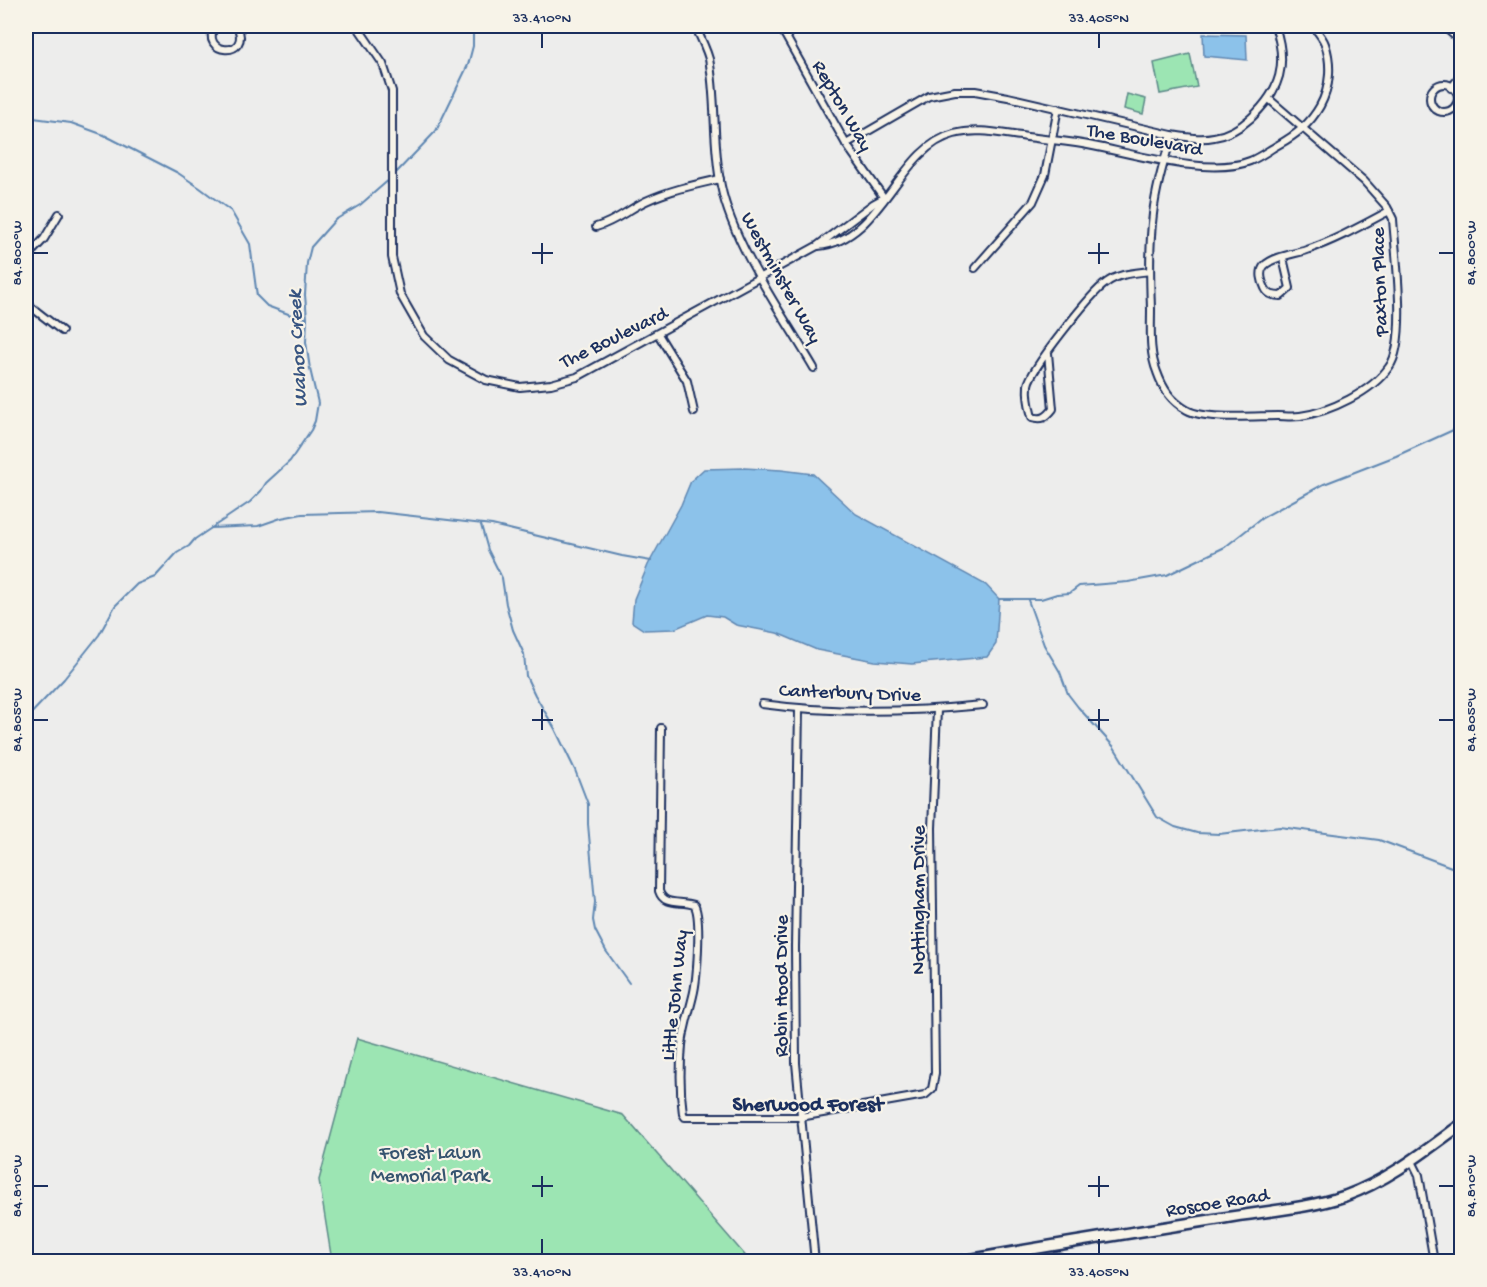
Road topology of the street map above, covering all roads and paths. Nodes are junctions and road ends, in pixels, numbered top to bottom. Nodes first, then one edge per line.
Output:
1 (214, 26) edge
2 (237, 26) edge
3 (357, 26) edge
4 (695, 26) edge
5 (780, 26) edge
6 (1275, 26) edge
7 (1313, 26) edge
8 (1443, 26) edge
9 (1461, 42) edge
10 (1461, 74) edge
11 (1451, 88) junction
12 (1269, 99) junction
13 (1058, 108) junction
14 (1302, 129) junction
15 (1172, 135) junction
16 (1052, 140) junction
17 (846, 144) junction
18 (1164, 160) junction
19 (720, 179) junction
20 (884, 198) junction
21 (1389, 211) junction
22 (59, 214) dead end
23 (596, 227) dead end
24 (26, 258) edge
25 (1282, 258) junction
26 (975, 268) dead end
27 (1150, 271) junction
28 (760, 277) junction
29 (26, 303) edge
30 (62, 330) dead end
31 (658, 334) junction
32 (1048, 352) junction
33 (814, 368) dead end
34 (694, 412) dead end
35 (762, 704) dead end
36 (983, 705) dead end
37 (799, 709) junction
38 (937, 710) junction
39 (661, 728) dead end
40 (800, 1117) junction
41 (1461, 1124) edge
42 (1412, 1161) junction
43 (962, 1261) edge
44 (814, 1262) edge
45 (957, 1262) edge
46 (1434, 1262) edge

1 - 2 street
3 - 31 street, The Boulevard
4 - 19 street, Westminster Way
5 - 17 street, Repton Way
6 - 12 street, The Boulevard
7 - 14 street, The Boulevard
8 - 9 street
10 - 11 street
11 - 11 street
12 - 14 street, Paxton Place
12 - 15 street, The Boulevard
13 - 15 street, The Boulevard
13 - 16 street
13 - 17 street, The Boulevard
14 - 18 street, The Boulevard
14 - 21 street, Paxton Place
15 - 18 street, Paxton Place
16 - 18 street, The Boulevard
16 - 20 street, The Boulevard
16 - 26 street
17 - 20 street, Repton Way
18 - 27 street, Paxton Place
19 - 23 street
19 - 28 street, Westminster Way
20 - 28 street, The Boulevard
21 - 25 street
21 - 27 street, Paxton Place
22 - 24 street
25 - 25 street
27 - 32 street
28 - 31 street, The Boulevard
28 - 33 street, Westminster Way
29 - 30 street
31 - 34 street
32 - 32 street
35 - 37 street, Canterbury Drive
36 - 38 street, Canterbury Drive
37 - 38 street, Canterbury Drive
37 - 40 street, Robin Hood Drive
38 - 40 street, Nottingham Drive
39 - 40 street, Little John Way
40 - 44 street, Robin Hood Drive
41 - 42 main road, Roscoe Road
42 - 43 main road, Roscoe Road
42 - 46 street
43 - 45 main road, Roscoe Road

